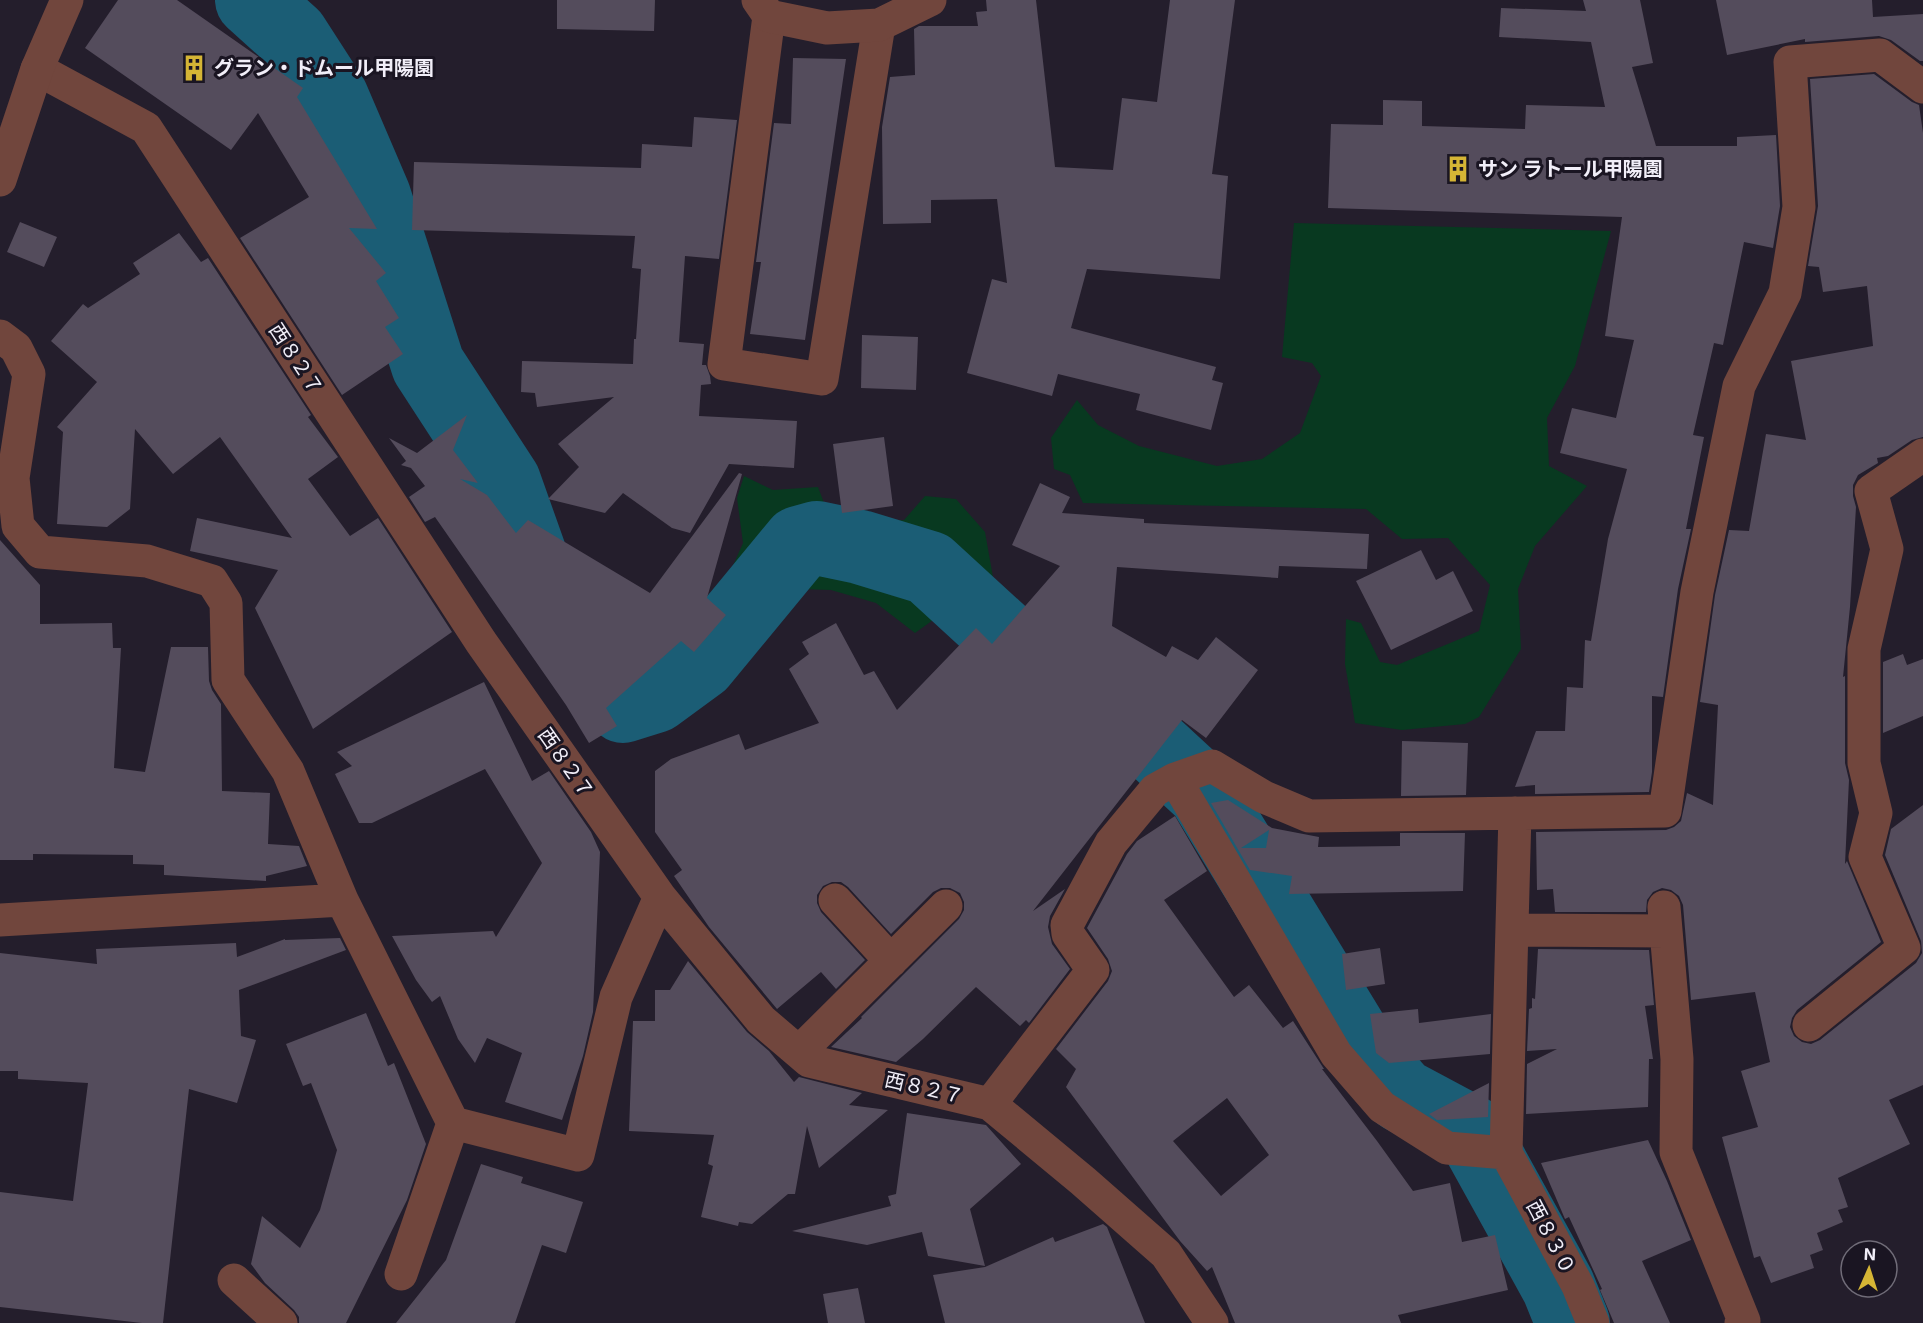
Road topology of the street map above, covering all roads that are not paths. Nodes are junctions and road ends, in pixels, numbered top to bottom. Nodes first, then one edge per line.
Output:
1 (67, 0) edge
2 (930, 0) edge
3 (763, 8) edge
4 (879, 25) junction
5 (37, 69) junction
6 (1923, 87) edge
7 (0, 180) edge
8 (0, 336) edge
9 (1923, 455) edge
10 (1175, 779) junction
11 (1515, 813) junction
12 (660, 897) junction
13 (342, 900) junction
14 (836, 900) dead end
15 (946, 906) dead end
16 (0, 920) edge
17 (1512, 930) junction
18 (891, 961) junction
19 (1809, 1025) dead end
20 (799, 1052) junction
21 (990, 1104) junction
22 (453, 1123) junction
23 (1506, 1153) junction
24 (401, 1274) dead end
25 (234, 1280) dead end
26 (281, 1323) edge
27 (1212, 1323) edge
28 (1593, 1323) edge
29 (1741, 1323) edge

1 - 5 street
2 - 4 street
3 - 4 street
3 - 4 street
5 - 7 street
5 - 12 street, 西８２７
6 - 11 street
8 - 13 street
9 - 19 street
10 - 11 street
10 - 21 street
10 - 23 street
11 - 17 street
12 - 20 street, 西８２７
12 - 22 street
13 - 16 street
13 - 22 street
14 - 18 street
15 - 18 street
17 - 23 street
17 - 29 street
18 - 20 street
20 - 21 street, 西８２７
21 - 27 street, 西８２７
22 - 24 street
23 - 28 street, 西８３０
25 - 26 street

